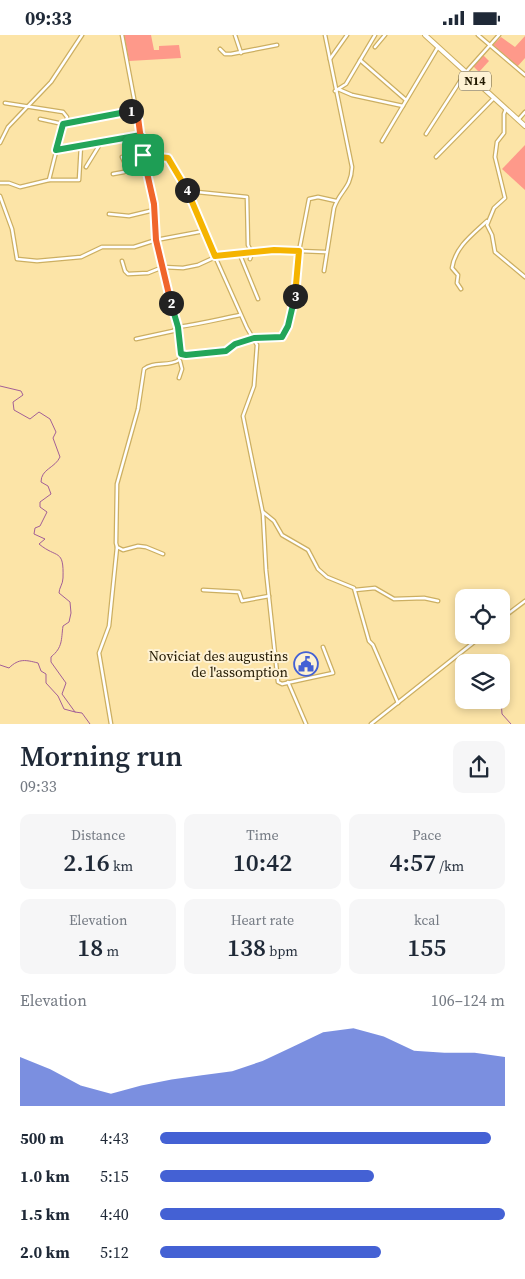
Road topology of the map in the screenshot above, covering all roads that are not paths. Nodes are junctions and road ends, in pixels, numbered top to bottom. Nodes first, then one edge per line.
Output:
1 (82, 35) edge
2 (122, 35) edge
3 (235, 35) edge
4 (325, 35) edge
5 (347, 35) edge
6 (375, 35) edge
7 (379, 35) edge
8 (385, 35) edge
9 (424, 35) edge
10 (478, 35) edge
11 (499, 35) edge
12 (381, 39) junction
13 (277, 45) dead end
14 (490, 45) junction
15 (375, 47) dead end
16 (438, 47) junction
17 (220, 49) dead end
18 (241, 53) junction
19 (330, 59) junction
20 (360, 60) junction
21 (466, 72) junction
22 (525, 75) edge
23 (337, 90) junction
24 (494, 98) junction
25 (407, 100) junction
26 (5, 103) dead end
27 (30, 105) junction
28 (403, 106) junction
29 (506, 109) junction
30 (137, 110) junction
31 (525, 112) edge
32 (40, 119) dead end
33 (518, 120) junction
34 (64, 124) junction
35 (525, 126) edge
36 (141, 135) junction
37 (426, 135) dead end
38 (102, 141) junction
39 (382, 141) dead end
40 (0, 143) edge
41 (81, 145) junction
42 (56, 150) junction
43 (143, 155) junction
44 (122, 157) dead end
45 (436, 157) dead end
46 (132, 165) junction
47 (86, 167) dead end
48 (114, 174) dead end
49 (48, 180) junction
50 (0, 183) edge
51 (188, 191) junction
52 (0, 196) edge
53 (336, 201) junction
54 (154, 210) junction
55 (109, 214) dead end
56 (488, 221) junction
57 (155, 231) junction
58 (204, 231) junction
59 (172, 237) junction
60 (156, 240) junction
61 (299, 251) junction
62 (325, 252) junction
63 (252, 253) junction
64 (240, 255) junction
65 (215, 256) junction
66 (250, 259) dead end
67 (122, 261) dead end
68 (163, 267) junction
69 (324, 271) dead end
70 (525, 277) edge
71 (461, 289) dead end
72 (258, 299) dead end
73 (241, 315) junction
74 (178, 327) junction
75 (254, 338) junction
76 (136, 339) dead end
77 (181, 354) junction
78 (180, 360) junction
79 (179, 378) dead end
80 (262, 511) junction
81 (117, 547) junction
82 (163, 554) dead end
83 (203, 590) dead end
84 (356, 590) junction
85 (269, 596) junction
86 (438, 601) dead end
87 (525, 601) edge
88 (510, 612) edge
89 (472, 644) edge
90 (323, 647) dead end
91 (288, 682) junction
92 (398, 703) junction
93 (111, 724) edge
94 (306, 724) edge
95 (371, 724) edge

1 - 27 street
2 - 30 street
3 - 18 street
4 - 19 street
5 - 19 street
6 - 20 street
7 - 12 street
8 - 12 street
9 - 16 main road, N14
10 - 14 street
11 - 14 street
12 - 15 street
13 - 18 street
14 - 21 street
14 - 22 street
16 - 21 main road, N14
16 - 25 street
17 - 18 street
19 - 23 street
20 - 23 street
20 - 25 street
21 - 24 main road, N14
21 - 37 street
23 - 28 street
23 - 53 street
24 - 29 main road, N14
24 - 45 street
25 - 28 street
26 - 27 street
27 - 34 street
27 - 40 street
28 - 39 street
29 - 33 main road, N14
29 - 56 street
30 - 34 street
30 - 36 street
31 - 33 street
32 - 34 street
33 - 35 main road, N14
34 - 42 street
36 - 38 street
36 - 43 street
38 - 41 street
38 - 47 street
41 - 42 street
41 - 49 street
42 - 49 street
43 - 46 street
43 - 51 street
43 - 54 street
44 - 46 street
46 - 48 street
49 - 50 street
51 - 58 street
51 - 63 street
52 - 60 street
53 - 61 street
53 - 62 street
54 - 55 street
54 - 57 street
56 - 70 street
56 - 71 street
57 - 59 street
57 - 60 street
58 - 59 street
58 - 65 street
59 - 60 street
60 - 68 street
61 - 62 street
61 - 63 street
61 - 75 street
62 - 69 street
63 - 64 street
63 - 66 street
64 - 65 street
64 - 72 street
65 - 68 street
65 - 73 street
67 - 68 street
68 - 74 street
73 - 74 street
73 - 75 street
74 - 76 street
74 - 77 street
75 - 77 street
75 - 80 street
77 - 78 street
78 - 79 street
78 - 81 street
80 - 84 street
80 - 85 street
81 - 82 street
81 - 93 street
83 - 85 street
84 - 86 street
84 - 92 street
85 - 91 street
87 - 88 street
89 - 92 street
90 - 91 street
91 - 94 street
92 - 95 street

